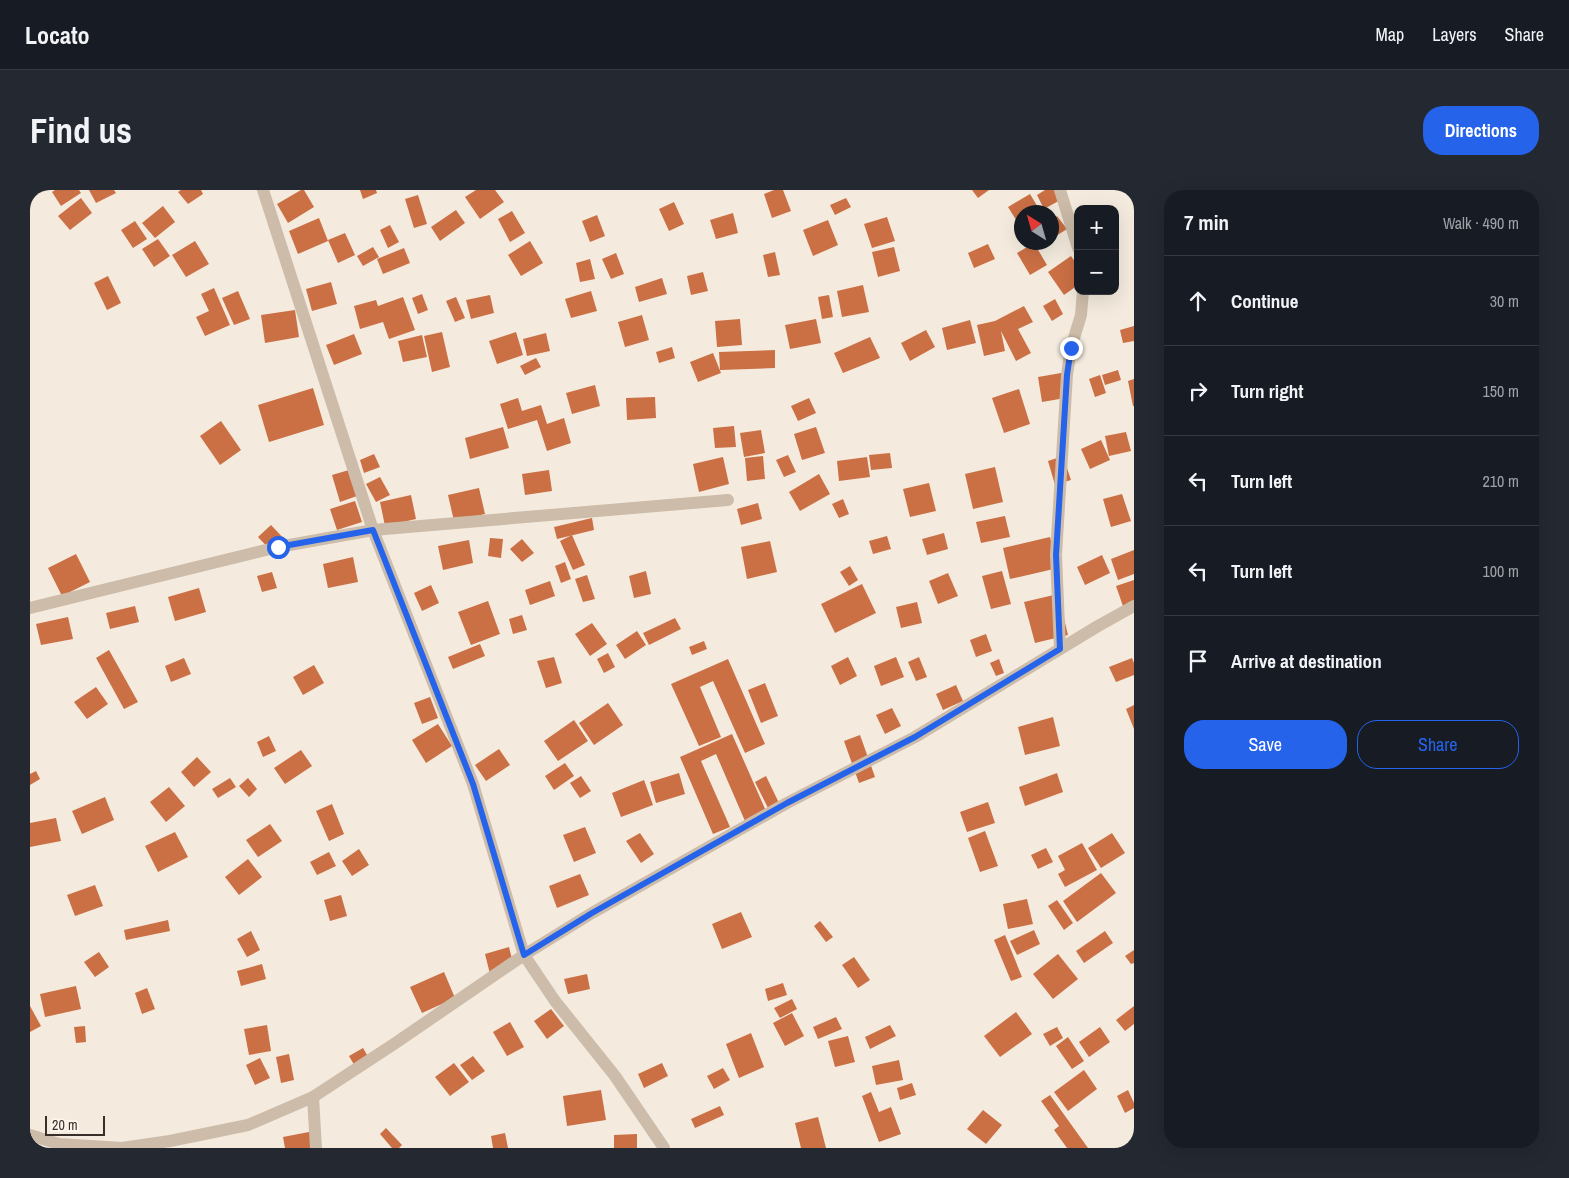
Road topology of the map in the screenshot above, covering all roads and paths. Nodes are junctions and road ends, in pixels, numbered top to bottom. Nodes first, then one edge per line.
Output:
1 (263, 190) edge
2 (1060, 190) edge
3 (1074, 235) edge
4 (1083, 295) edge
5 (728, 500) dead end
6 (373, 530) junction
7 (1134, 606) edge
8 (30, 608) edge
9 (1060, 649) junction
10 (524, 955) junction
11 (313, 1097) junction
12 (30, 1135) edge
13 (316, 1148) edge
14 (664, 1148) edge

1 - 6 street
2 - 3 street
4 - 9 street
5 - 6 street
6 - 8 street
6 - 10 street
7 - 9 street
9 - 10 street
10 - 11 street
10 - 14 street
11 - 12 street
11 - 13 street

